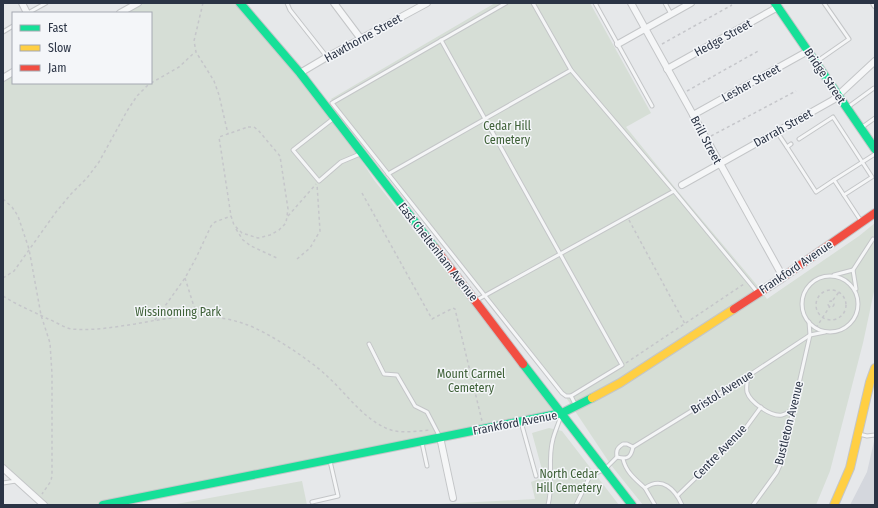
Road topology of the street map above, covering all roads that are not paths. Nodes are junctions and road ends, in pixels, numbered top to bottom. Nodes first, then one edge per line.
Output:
1 (22, 3) edge
2 (46, 3) edge
3 (138, 3) edge
4 (240, 3) edge
5 (287, 3) edge
6 (334, 3) edge
7 (427, 3) edge
8 (506, 3) edge
9 (533, 3) edge
10 (595, 3) edge
11 (631, 3) edge
12 (665, 3) edge
13 (691, 3) edge
14 (824, 3) edge
15 (777, 5) edge
16 (27, 12) edge
17 (30, 12) edge
18 (122, 12) edge
19 (671, 14) junction
20 (12, 27) edge
21 (644, 28) junction
22 (3, 32) edge
23 (361, 39) junction
24 (441, 40) junction
25 (618, 44) junction
26 (808, 51) junction
27 (327, 57) junction
28 (875, 61) edge
29 (816, 62) junction
30 (667, 69) junction
31 (571, 70) junction
32 (12, 73) edge
33 (300, 73) junction
34 (3, 78) edge
35 (875, 89) edge
36 (839, 96) junction
37 (652, 106) dead end
38 (847, 108) junction
39 (693, 115) junction
40 (334, 118) junction
41 (875, 118) edge
42 (486, 119) junction
43 (861, 128) junction
44 (777, 132) junction
45 (799, 139) dead end
46 (791, 144) dead end
47 (787, 147) junction
48 (875, 149) edge
49 (361, 153) junction
50 (875, 154) edge
51 (862, 162) junction
52 (719, 164) junction
53 (388, 174) junction
54 (834, 180) junction
55 (682, 185) dead end
56 (674, 190) junction
57 (844, 195) junction
58 (875, 213) edge
59 (862, 222) junction
60 (873, 239) dead end
61 (561, 253) junction
62 (853, 270) junction
63 (830, 276) junction
64 (783, 277) junction
65 (758, 293) junction
66 (484, 296) junction
67 (858, 297) junction
68 (475, 301) junction
69 (809, 322) junction
70 (825, 332) junction
71 (810, 335) junction
72 (369, 344) dead end
73 (875, 368) edge
74 (748, 376) junction
75 (872, 381) edge
76 (571, 396) junction
77 (576, 406) junction
78 (760, 407) junction
79 (793, 408) junction
80 (562, 413) junction
81 (522, 422) junction
82 (858, 433) junction
83 (875, 435) edge
84 (440, 437) junction
85 (421, 441) junction
86 (633, 447) junction
87 (617, 457) junction
88 (329, 459) junction
89 (624, 459) junction
90 (427, 466) dead end
91 (3, 468) edge
92 (604, 469) junction
93 (536, 476) dead end
94 (18, 481) junction
95 (3, 483) edge
96 (645, 488) junction
97 (678, 495) junction
98 (453, 498) dead end
99 (312, 502) dead end
100 (44, 505) edge
101 (103, 505) edge
102 (548, 505) edge
103 (576, 505) edge
104 (632, 505) edge
105 (655, 505) edge
106 (682, 505) edge
107 (753, 505) edge
108 (834, 505) edge

1 - 16 street
2 - 17 lane
3 - 18 street
4 - 33 main road, East Cheltenham Avenue
5 - 27 lane
6 - 23 street
7 - 23 street, Hawthorne Street
8 - 24 lane
9 - 31 lane
10 - 25 lane
11 - 21 street, Brill Street
12 - 19 lane
13 - 19 street
14 - 29 lane
15 - 26 main road, Bridge Street
15 - 30 street, Hedge Street
19 - 21 street
20 - 22 lane
21 - 25 street
21 - 30 street, Brill Street
23 - 27 street, Hawthorne Street
24 - 42 lane
24 - 53 lane
25 - 37 lane
26 - 29 main road, Bridge Street
26 - 39 street, Lesher Street
27 - 33 street, Hawthorne Street
28 - 36 street, Darrah Street
29 - 36 main road, Bridge Street
30 - 39 street, Brill Street
31 - 42 lane
31 - 56 lane
32 - 34 street
33 - 40 main road, East Cheltenham Avenue
35 - 38 lane
36 - 38 main road, Bridge Street
36 - 44 street, Darrah Street
38 - 43 main road, Bridge Street
39 - 52 street, Brill Street
40 - 49 main road, East Cheltenham Avenue
40 - 49 lane
41 - 43 lane
42 - 53 lane
42 - 61 lane
43 - 48 main road, Bridge Street
44 - 47 lane
44 - 52 street, Darrah Street
45 - 51 lane
46 - 47 lane
47 - 54 lane
49 - 68 main road, East Cheltenham Avenue
50 - 51 lane
51 - 54 lane
51 - 57 lane
52 - 55 street, Darrah Street
52 - 64 street, Brill Street
53 - 66 lane
54 - 57 lane
56 - 61 lane
56 - 65 lane
57 - 59 lane
58 - 59 main road, Frankford Avenue
59 - 64 main road, Frankford Avenue
60 - 62 lane
61 - 66 lane
61 - 76 lane
62 - 63 lane
62 - 67 lane
63 - 67 lane
63 - 69 lane
64 - 65 main road, Frankford Avenue
65 - 77 main road, Frankford Avenue
66 - 68 lane
66 - 76 lane
67 - 70 lane
68 - 80 main road, East Cheltenham Avenue
69 - 70 lane
69 - 71 lane, Bustleton Avenue
70 - 71 lane
71 - 74 lane, Bristol Avenue
71 - 79 lane, Bustleton Avenue
72 - 84 lane
73 - 75 main road
74 - 78 lane
74 - 86 lane, Bristol Avenue
75 - 82 main road
76 - 77 lane
77 - 80 main road, Frankford Avenue
78 - 79 lane
78 - 97 lane, Centre Avenue
79 - 107 lane, Bustleton Avenue
80 - 81 main road, Frankford Avenue
80 - 92 main road, East Cheltenham Avenue
80 - 102 lane
81 - 84 main road, Frankford Avenue
81 - 93 lane
82 - 83 lane
82 - 108 main road
84 - 85 main road, Frankford Avenue
84 - 98 street
85 - 88 main road, Frankford Avenue
85 - 90 lane
86 - 87 lane
86 - 89 lane
87 - 89 lane
87 - 92 lane
88 - 99 lane
88 - 101 main road, Frankford Avenue
89 - 96 lane
91 - 94 street
92 - 103 lane
92 - 104 main road, East Cheltenham Avenue
94 - 95 lane
94 - 100 street
96 - 97 lane
96 - 105 lane
97 - 106 lane

